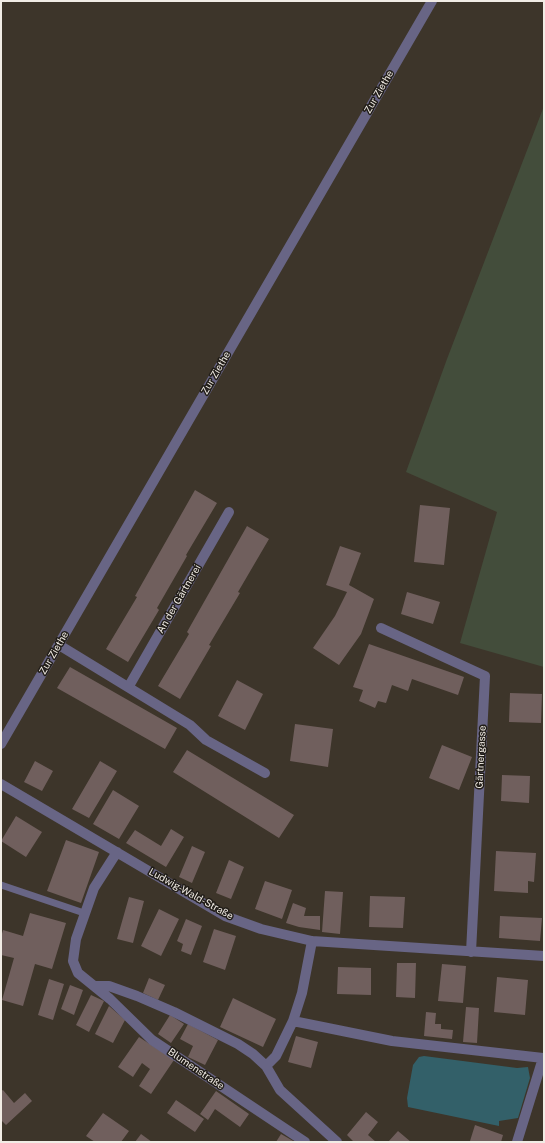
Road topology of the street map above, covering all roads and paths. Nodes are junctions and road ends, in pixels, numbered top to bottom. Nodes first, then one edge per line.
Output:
1 (432, 1) edge
2 (229, 512) dead end
3 (381, 628) dead end
4 (59, 645) junction
5 (129, 686) junction
6 (1, 744) edge
7 (265, 773) dead end
8 (1, 784) edge
9 (117, 852) junction
10 (1, 885) edge
11 (84, 913) junction
12 (312, 941) junction
13 (471, 952) junction
14 (544, 956) edge
15 (95, 986) junction
16 (293, 1021) junction
17 (544, 1058) edge
18 (266, 1066) junction
19 (305, 1142) edge
20 (337, 1142) edge
21 (518, 1142) edge

1 - 4 street, Zur Ziethe
2 - 5 street, An der Gärtnerei
3 - 13 street, Gärtnergasse
4 - 5 street
4 - 6 street, Zur Ziethe
5 - 7 street
8 - 9 street, Ludwig-Wald-Straße
9 - 11 street, Blumenstraße
9 - 12 street, Ludwig-Wald-Straße
10 - 11 lane
11 - 15 street, Blumenstraße
12 - 13 street, Ludwig-Wald-Straße
12 - 16 street
13 - 14 street, Ludwig-Wald-Straße
15 - 18 street
15 - 19 street, Blumenstraße
16 - 17 street
16 - 18 street
17 - 21 street
18 - 20 street

